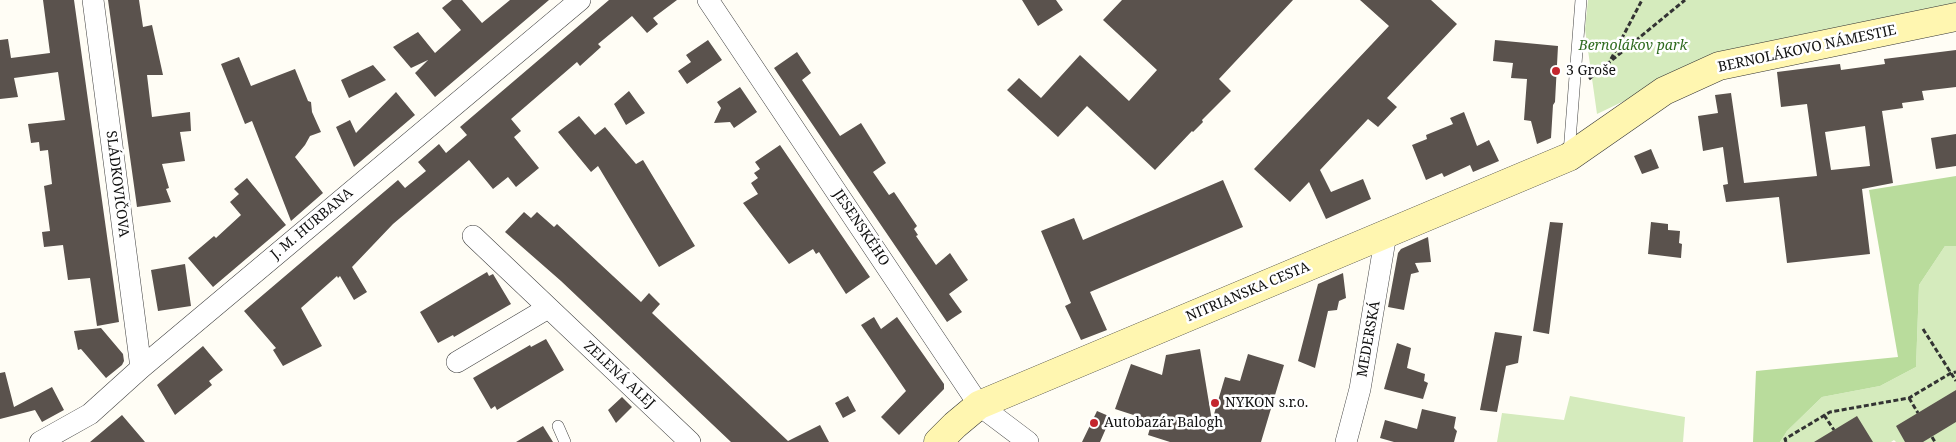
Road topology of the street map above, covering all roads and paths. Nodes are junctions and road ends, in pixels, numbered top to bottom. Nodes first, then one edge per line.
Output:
1 (93, 0) edge
2 (580, 0) edge
3 (708, 0) edge
4 (1581, 0) edge
5 (1642, 0) edge
6 (1685, 0) edge
7 (1956, 17) edge
8 (1610, 62) junction
9 (1574, 92) junction
10 (1569, 157) junction
11 (1386, 234) junction
12 (473, 236) dead end
13 (548, 308) junction
14 (1923, 329) dead end
15 (457, 362) dead end
16 (141, 368) junction
17 (1956, 372) edge
18 (1951, 373) junction
19 (1956, 381) edge
20 (1910, 398) junction
21 (979, 405) junction
22 (1918, 412) dead end
23 (1824, 415) junction
24 (558, 426) dead end
25 (1834, 430) dead end
26 (1932, 437) dead end
27 (40, 442) edge
28 (565, 442) edge
29 (690, 442) edge
30 (938, 442) edge
31 (1028, 442) edge
32 (1346, 442) edge
33 (1786, 442) edge
34 (1935, 442) edge

1 - 16 street, SLÁDKOVIČOVA
2 - 16 street, J. M. HURBANA
3 - 21 street, JESENSKÉHO
4 - 9 lane
5 - 8 path
6 - 8 path
7 - 10 main road, BERNOLÁKOVO NÁMESTIE
8 - 9 path
9 - 10 lane
10 - 11 main road, NITRIANSKA CESTA
11 - 21 main road, NITRIANSKA CESTA
11 - 32 street, MEDERSKÁ
12 - 13 street, ZELENÁ ALEJ
13 - 15 street
13 - 29 street, ZELENÁ ALEJ
14 - 18 path
16 - 27 street, J. M. HURBANA
17 - 18 path
18 - 19 path
18 - 20 path
20 - 22 path
20 - 23 path
21 - 30 main road, NITRIANSKA CESTA
21 - 31 street, JESENSKÉHO
23 - 25 path
23 - 33 path
24 - 28 lane
26 - 34 path

